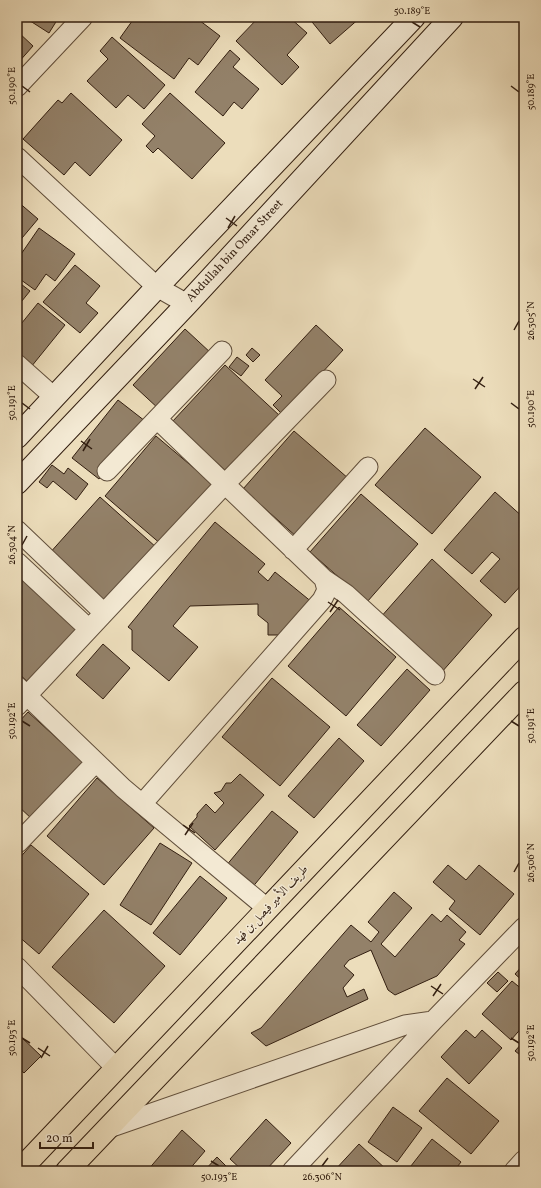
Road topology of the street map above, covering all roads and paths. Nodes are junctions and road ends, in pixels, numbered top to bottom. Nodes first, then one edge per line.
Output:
1 (83, 17) edge
2 (414, 17) edge
3 (452, 17) edge
4 (17, 87) edge
5 (17, 158) edge
6 (157, 287) junction
7 (187, 304) junction
8 (222, 351) dead end
9 (17, 364) edge
10 (326, 380) dead end
11 (54, 398) junction
12 (157, 419) junction
13 (17, 437) edge
14 (368, 467) dead end
15 (107, 471) dead end
16 (17, 483) edge
17 (225, 484) junction
18 (17, 530) edge
19 (33, 546) junction
20 (293, 550) junction
21 (17, 562) edge
22 (324, 580) junction
23 (104, 613) junction
24 (90, 629) junction
25 (524, 638) edge
26 (435, 675) dead end
27 (524, 692) edge
28 (20, 696) edge
29 (96, 762) junction
30 (142, 804) junction
31 (18, 843) edge
32 (268, 909) junction
33 (524, 927) edge
34 (17, 967) edge
35 (433, 1020) junction
36 (116, 1068) junction
37 (106, 1129) junction
38 (524, 1160) edge
39 (19, 1171) edge
40 (67, 1171) edge
41 (292, 1171) edge
42 (514, 1171) edge

1 - 4 street
2 - 6 street
3 - 7 street, Abdullah bin Omar Street
5 - 6 street
6 - 7 street
6 - 11 street
7 - 16 street, Abdullah bin Omar Street
8 - 12 street
9 - 11 street
10 - 17 street
11 - 13 street
12 - 15 street
12 - 17 street
14 - 20 street
17 - 20 street
17 - 23 street
18 - 19 street
19 - 21 street
19 - 23 street
20 - 22 street
21 - 24 street
22 - 26 street
22 - 30 street
23 - 24 street
24 - 28 street
25 - 32 main road, طريف الأمير فيصل بن فهد
27 - 37 main road
28 - 29 street
29 - 30 street
29 - 31 street
30 - 32 street
32 - 36 main road, طريف الأمير فيصل بن فهد
33 - 35 street
34 - 36 street
35 - 37 street
35 - 41 street
36 - 39 main road, طريف الأمير فيصل بن فهد
37 - 40 main road
38 - 42 street

